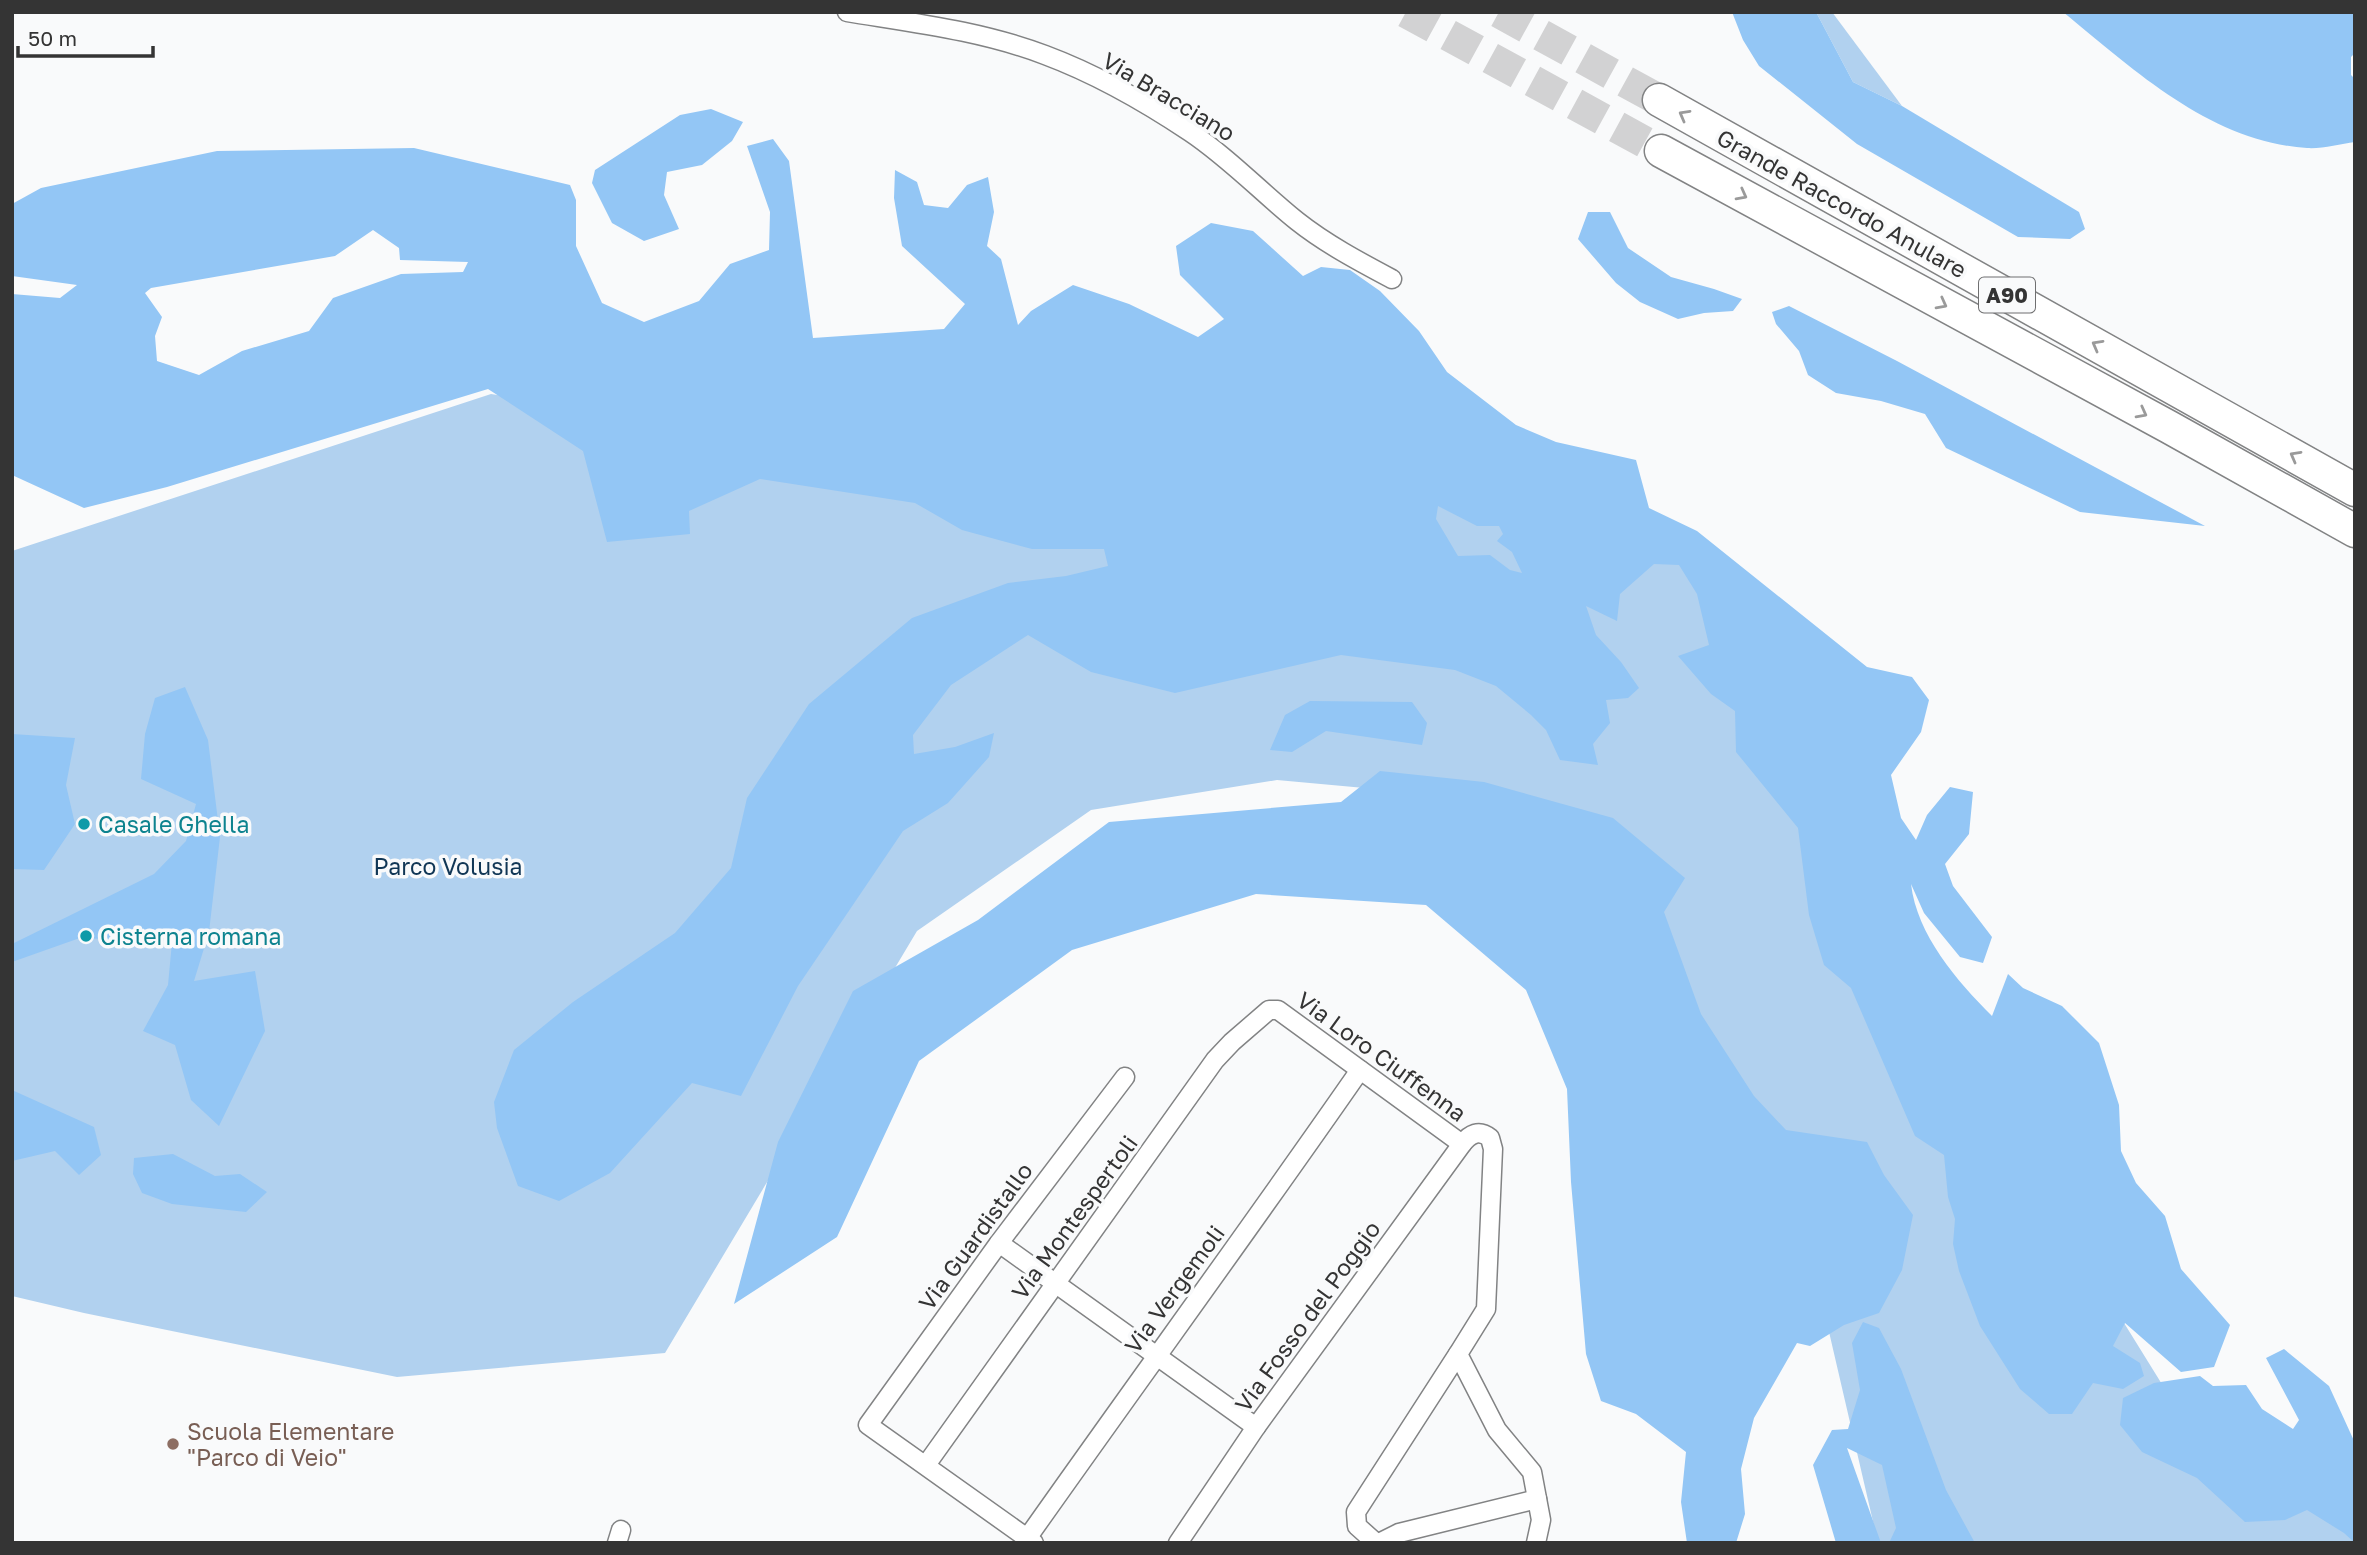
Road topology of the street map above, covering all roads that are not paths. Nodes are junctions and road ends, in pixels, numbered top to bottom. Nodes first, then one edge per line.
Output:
1 (847, 12) edge
2 (1659, 100) tunnel mouth
3 (1661, 151) tunnel mouth
4 (1392, 279) dead end
5 (2355, 490) edge
6 (2355, 531) edge
7 (1273, 1009) joint
8 (1360, 1070) junction
9 (1125, 1077) dead end
10 (1462, 1144) junction
11 (999, 1243) junction
12 (1056, 1283) junction
13 (1458, 1354) junction
14 (1156, 1356) junction
15 (1256, 1427) junction
16 (926, 1465) junction
17 (1537, 1499) junction
18 (1031, 1540) edge
19 (1178, 1543) edge
20 (1377, 1543) edge
21 (1536, 1543) edge

1 - 4 street, Via Bracciano
5 -> 2 highway, Grande Raccordo Anulare / A90
3 -> 6 highway, Grande Raccordo Anulare / A90
7 - 8 street, Via Loro Ciuffenna
7 - 12 street, Via Montespertoli
8 - 10 street, Via Loro Ciuffenna
8 - 14 street, Via Vergemoli
9 - 11 street, Via Guardistallo
10 - 13 street
10 - 15 street, Via Fosso del Poggio
11 - 12 street
11 - 16 street, Via Guardistallo
12 - 14 street
12 - 16 street, Via Montespertoli
13 - 17 street
13 - 20 street
14 - 15 street
14 - 18 street, Via Vergemoli
15 - 19 street, Via Fosso del Poggio
16 - 18 street
17 - 20 street
17 - 21 street

